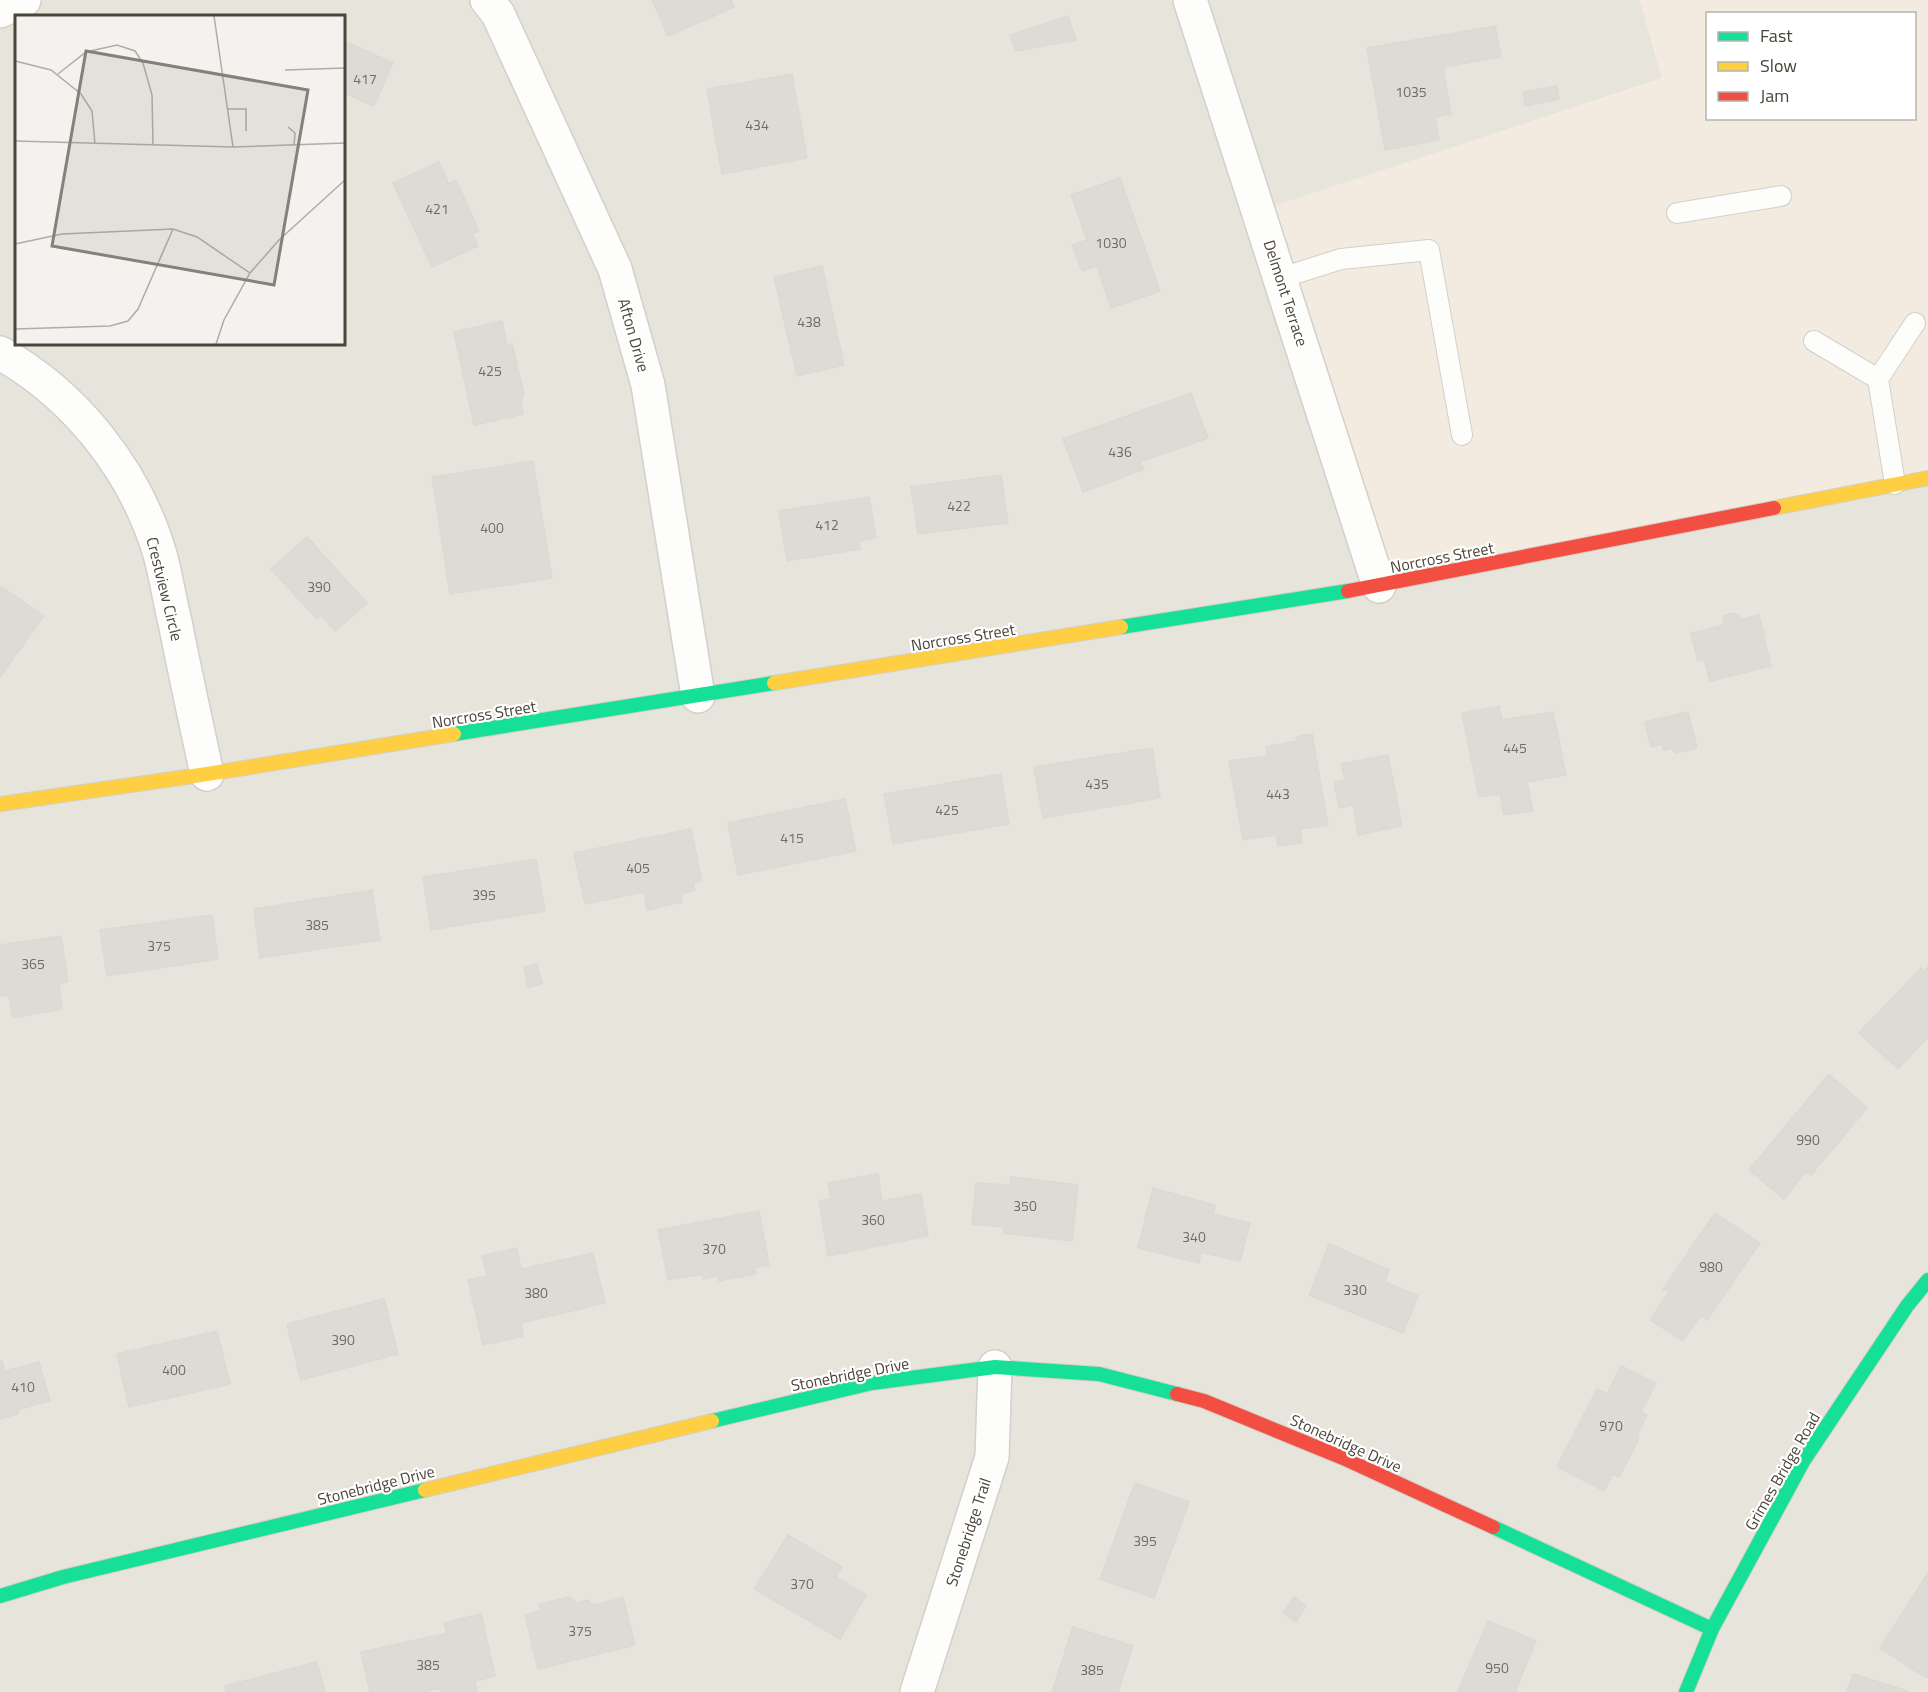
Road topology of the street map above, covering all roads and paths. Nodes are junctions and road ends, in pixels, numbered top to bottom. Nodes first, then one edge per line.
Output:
1 (24, 0) edge
2 (487, 0) edge
3 (1190, 0) edge
4 (0, 11) edge
5 (1781, 196) dead end
6 (1677, 213) dead end
7 (1281, 278) junction
8 (1914, 322) dead end
9 (1814, 342) dead end
10 (0, 353) edge
11 (1878, 379) junction
12 (1462, 435) dead end
13 (1928, 478) edge
14 (1895, 484) junction
15 (1379, 586) junction
16 (698, 696) junction
17 (207, 774) junction
18 (0, 804) edge
19 (1928, 1280) edge
20 (995, 1367) junction
21 (0, 1596) edge
22 (1712, 1629) junction
23 (917, 1692) edge
24 (1686, 1692) edge

1 - 4 street
2 - 16 street, Afton Drive
3 - 7 street, Delmont Terrace
5 - 6 lane
7 - 12 lane
7 - 15 street, Delmont Terrace
8 - 11 lane
9 - 11 lane
10 - 17 street, Crestview Circle
11 - 14 lane
13 - 14 street, Norcross Street
14 - 15 street, Norcross Street
15 - 16 street, Norcross Street
16 - 17 street, Norcross Street
17 - 18 street, Norcross Street
19 - 22 street, Grimes Bridge Road
20 - 21 street, Stonebridge Drive
20 - 22 street, Stonebridge Drive
20 - 23 street, Stonebridge Trail
22 - 24 street, Grimes Bridge Road

